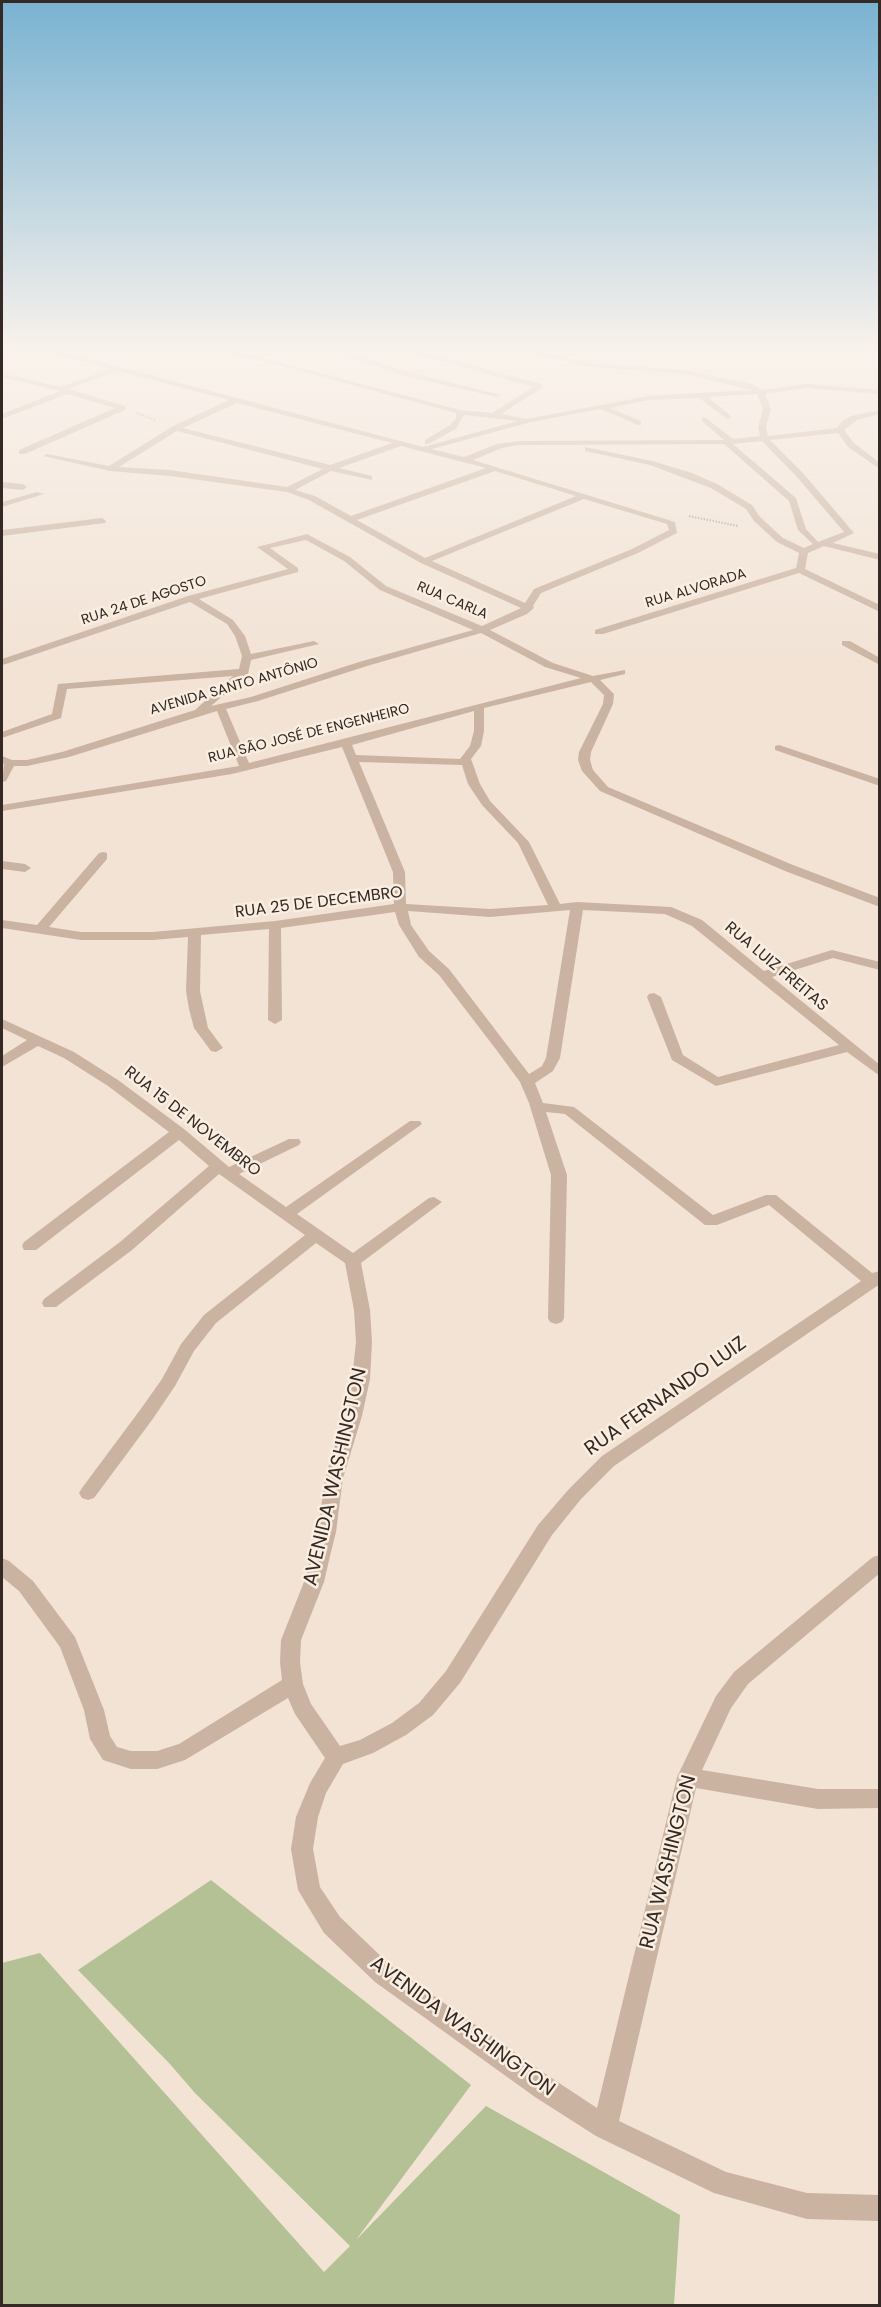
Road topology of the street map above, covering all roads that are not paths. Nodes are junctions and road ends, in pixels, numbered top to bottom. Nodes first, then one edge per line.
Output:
1 (47, 456) dead end
2 (132, 456) edge
3 (276, 456) edge
4 (365, 456) edge
5 (449, 456) edge
6 (477, 456) edge
7 (615, 456) edge
8 (744, 456) edge
9 (781, 456) edge
10 (865, 456) edge
11 (465, 460) junction
12 (879, 467) edge
13 (330, 468) junction
14 (495, 468) junction
15 (111, 469) junction
16 (369, 478) dead end
17 (2, 485) edge
18 (23, 487) dead end
19 (288, 490) junction
20 (40, 494) dead end
21 (582, 495) junction
22 (2, 505) edge
23 (351, 519) junction
24 (102, 521) dead end
25 (2, 534) edge
26 (308, 537) joint
27 (819, 542) junction
28 (804, 552) junction
29 (879, 557) edge
30 (424, 561) junction
31 (800, 570) junction
32 (191, 598) junction
33 (529, 608) junction
34 (879, 609) edge
35 (482, 630) junction
36 (599, 632) dead end
37 (846, 643) dead end
38 (314, 644) dead end
39 (247, 658) junction
40 (2, 662) edge
41 (879, 662) edge
42 (244, 672) junction
43 (621, 672) dead end
44 (593, 679) junction
45 (479, 706) junction
46 (219, 707) junction
47 (198, 712) junction
48 (2, 735) edge
49 (346, 743) junction
50 (779, 748) dead end
51 (353, 758) junction
52 (466, 760) junction
53 (6, 761) edge
54 (245, 768) junction
55 (2, 779) edge
56 (879, 783) edge
57 (2, 807) edge
58 (103, 856) dead end
59 (2, 865) edge
60 (25, 868) dead end
61 (879, 903) edge
62 (577, 906) junction
63 (400, 907) junction
64 (556, 908) junction
65 (642, 908) joint
66 (2, 924) edge
67 (275, 925) junction
68 (39, 931) junction
69 (195, 933) junction
70 (879, 966) edge
71 (762, 976) junction
72 (654, 997) dead end
73 (275, 1020) dead end
74 (2, 1023) edge
75 (39, 1040) junction
76 (849, 1047) junction
77 (216, 1048) dead end
78 (2, 1063) edge
79 (879, 1071) edge
80 (528, 1082) junction
81 (537, 1107) junction
82 (415, 1124) dead end
83 (179, 1132) junction
84 (294, 1142) dead end
85 (223, 1170) junction
86 (434, 1202) dead end
87 (285, 1215) junction
88 (314, 1236) junction
89 (30, 1246) dead end
90 (353, 1261) junction
91 (875, 1279) edge
92 (50, 1303) dead end
93 (556, 1318) dead end
94 (88, 1493) dead end
95 (879, 1562) edge
96 (2, 1566) edge
97 (292, 1684) junction
98 (336, 1757) junction
99 (688, 1777) junction
100 (879, 1798) edge
101 (605, 2127) junction
102 (879, 2208) edge

1 - 15 street
2 - 15 street
3 - 13 street
4 - 13 street
5 - 11 street
6 - 11 street
7 - 28 street
8 - 27 street
9 - 27 street
10 - 12 street
11 - 14 street
13 - 16 street
13 - 19 street
14 - 21 street
14 - 23 street
15 - 19 street
17 - 18 street
19 - 23 street
20 - 22 street
21 - 30 street
21 - 33 street
23 - 30 street
24 - 25 street
26 - 32 street, RUA 24 DE AGOSTO
26 - 35 street, RUA CARLA
27 - 28 street
27 - 29 street
28 - 31 street
30 - 33 street
31 - 34 street
31 - 36 street, RUA ALVORADA
32 - 39 street
32 - 40 street, RUA 24 DE AGOSTO
33 - 35 street, AVENIDA SANTO ANTÔNIO
35 - 44 street, RUA CARLA
35 - 46 street, AVENIDA SANTO ANTÔNIO
37 - 41 street
38 - 39 street
39 - 42 street
42 - 47 street
42 - 48 street
43 - 44 street, RUA SÃO JOSÉ DE ENGENHEIRO
44 - 45 street, RUA SÃO JOSÉ DE ENGENHEIRO
44 - 61 street
45 - 49 street, RUA SÃO JOSÉ DE ENGENHEIRO
45 - 52 street
46 - 47 street, AVENIDA SANTO ANTÔNIO
46 - 54 street
47 - 53 street, AVENIDA SANTO ANTÔNIO
49 - 51 street
49 - 54 street, RUA SÃO JOSÉ DE ENGENHEIRO
50 - 56 street
51 - 52 street
51 - 63 street
52 - 64 street
53 - 55 street, AVENIDA SANTO ANTÔNIO
54 - 57 street, RUA SÃO JOSÉ DE ENGENHEIRO
58 - 68 street
59 - 60 street
62 - 64 street, RUA 25 DE DECEMBRO
62 - 65 street, RUA 25 DE DECEMBRO
62 - 80 street
63 - 64 street, RUA 25 DE DECEMBRO
63 - 67 street, RUA 25 DE DECEMBRO
63 - 80 street
65 - 71 street, RUA LUIZ FREITAS
66 - 68 street, RUA 25 DE DECEMBRO
67 - 69 street, RUA 25 DE DECEMBRO
67 - 73 street
68 - 69 street, RUA 25 DE DECEMBRO
69 - 77 street
70 - 71 street
71 - 76 street, RUA LUIZ FREITAS
72 - 76 street
74 - 75 street, RUA 15 DE NOVEMBRO
75 - 78 street
75 - 83 street, RUA 15 DE NOVEMBRO
76 - 79 street, RUA LUIZ FREITAS
80 - 81 street
81 - 91 street
81 - 93 street
82 - 87 street
83 - 85 street, RUA 15 DE NOVEMBRO
83 - 89 street
84 - 85 street
85 - 87 street, RUA 15 DE NOVEMBRO
85 - 92 street
86 - 90 street
87 - 88 street, RUA 15 DE NOVEMBRO
88 - 90 street, RUA 15 DE NOVEMBRO
88 - 94 street
90 - 97 street, AVENIDA WASHINGTON
91 - 98 street, RUA FERNANDO LUIZ
95 - 99 street, RUA WASHINGTON
96 - 97 street
97 - 98 street, AVENIDA WASHINGTON
98 - 101 street, AVENIDA WASHINGTON
99 - 100 street
99 - 101 street, RUA WASHINGTON
101 - 102 street, AVENIDA WASHINGTON

